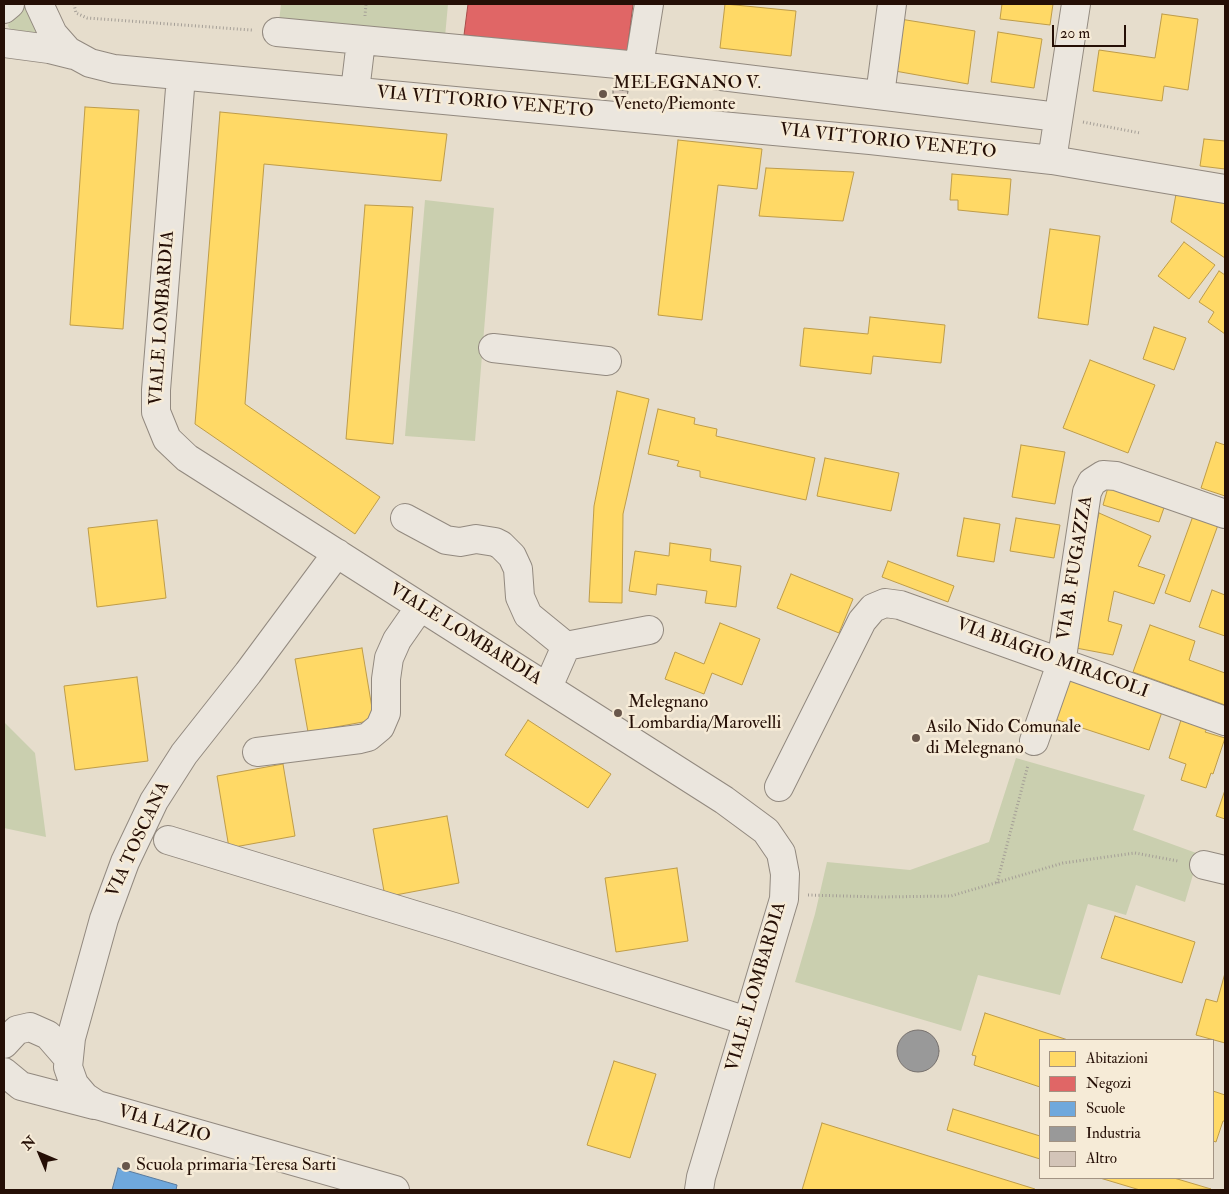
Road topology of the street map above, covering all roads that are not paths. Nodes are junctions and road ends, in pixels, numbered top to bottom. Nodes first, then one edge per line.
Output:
1 (10, 4) edge
2 (39, 4) edge
3 (649, 4) edge
4 (892, 4) edge
5 (1076, 4) edge
6 (4, 9) edge
7 (277, 32) road end
8 (361, 41) junction
9 (4, 43) edge
10 (73, 55) junction
11 (639, 66) junction
12 (181, 76) junction
13 (355, 91) junction
14 (880, 95) junction
15 (1058, 117) junction
16 (1052, 160) junction
17 (1225, 189) edge
18 (493, 348) dead end
19 (607, 361) dead end
20 (1225, 514) edge
21 (405, 518) dead end
22 (337, 554) junction
23 (420, 607) junction
24 (649, 630) dead end
25 (566, 646) junction
26 (1061, 664) junction
27 (548, 688) junction
28 (1225, 722) edge
29 (1034, 741) road end
30 (257, 752) dead end
31 (779, 787) dead end
32 (168, 840) dead end
33 (747, 1020) junction
34 (4, 1044) edge
35 (68, 1058) junction
36 (4, 1072) edge
37 (105, 1108) junction
38 (698, 1186) edge
39 (395, 1190) edge

1 - 6 street
2 - 10 street
3 - 11 street
4 - 14 street
5 - 15 street
7 - 8 street
8 - 11 street
8 - 13 street
9 - 10 street, VIA VITTORIO VENETO
10 - 12 street, VIA VITTORIO VENETO
11 - 14 street
12 - 13 street, VIA VITTORIO VENETO
12 - 22 street, VIALE LOMBARDIA
13 - 16 street, VIA VITTORIO VENETO
14 - 15 street
15 - 16 street
16 - 17 street, VIA VITTORIO VENETO
18 - 19 street
20 - 26 street, VIA B. FUGAZZA
21 - 25 street
22 - 23 street, VIALE LOMBARDIA
22 - 35 street, VIA TOSCANA
23 - 27 street, VIALE LOMBARDIA
23 - 30 street
24 - 25 street
25 - 27 street
26 - 28 street, VIA BIAGIO MIRACOLI
26 - 29 street, VIA B. FUGAZZA
26 - 31 street, VIA BIAGIO MIRACOLI
27 - 33 street, VIALE LOMBARDIA
32 - 33 street
33 - 38 street, VIALE LOMBARDIA
34 - 35 street, VIA LAZIO
35 - 37 street, VIA LAZIO
36 - 37 street, VIA LAZIO
37 - 39 street, VIA LAZIO

